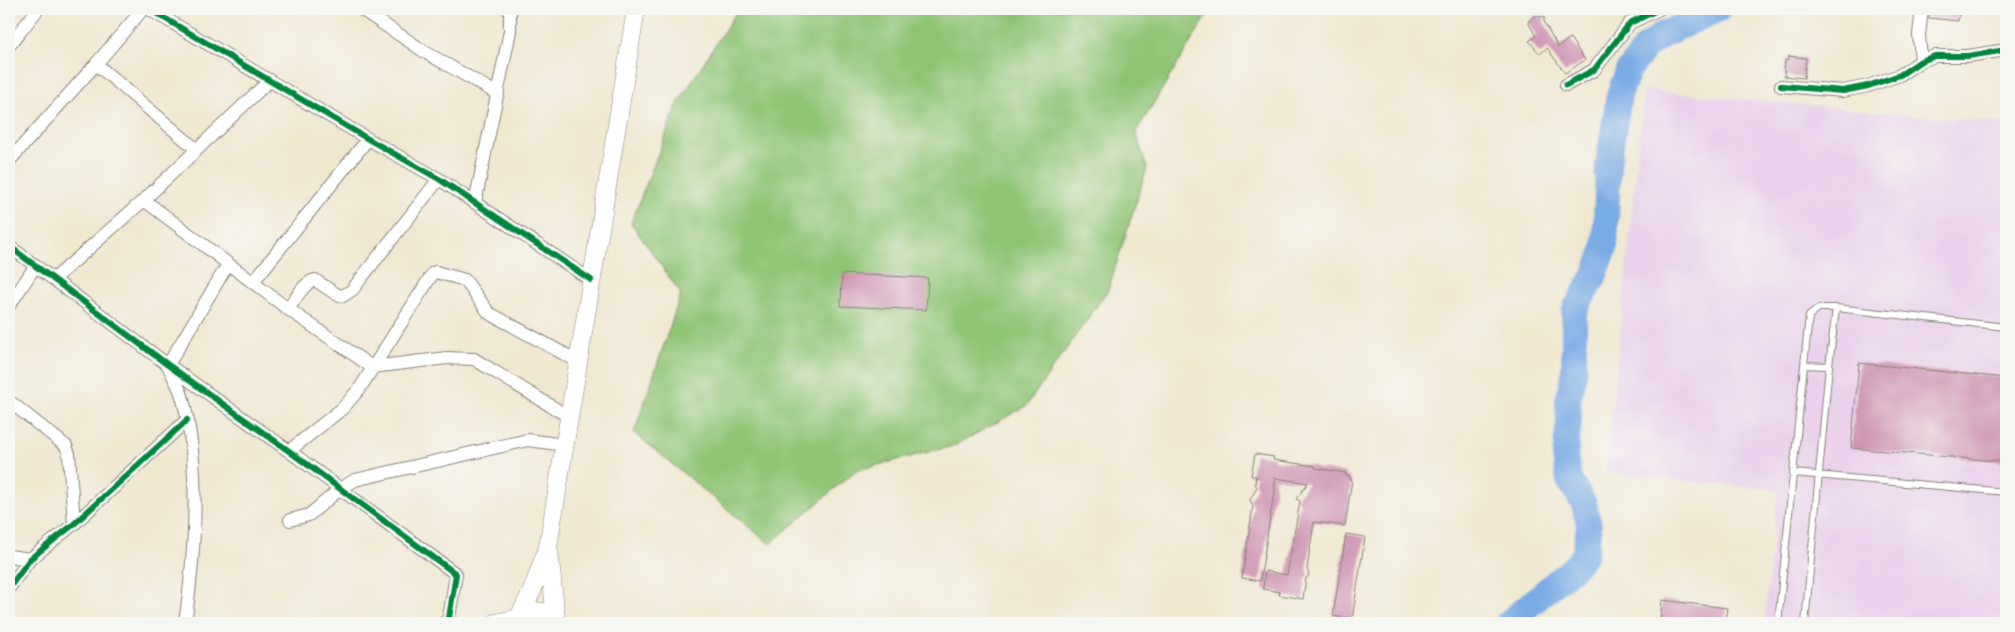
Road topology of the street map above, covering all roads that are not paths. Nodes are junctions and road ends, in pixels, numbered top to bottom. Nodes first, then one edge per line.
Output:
1 (38, 9) edge
2 (143, 9) edge
3 (148, 9) edge
4 (361, 9) edge
5 (510, 9) edge
6 (636, 9) edge
7 (1659, 9) edge
8 (1922, 9) edge
9 (9, 46) edge
10 (2006, 50) edge
11 (1920, 61) junction
12 (96, 64) junction
13 (270, 80) junction
14 (1566, 85) dead end
15 (1781, 86) dead end
16 (498, 94) junction
17 (368, 140) junction
18 (196, 150) junction
19 (9, 161) edge
20 (439, 179) junction
21 (144, 200) junction
22 (475, 203) junction
23 (9, 246) edge
24 (228, 264) junction
25 (36, 265) junction
26 (54, 279) junction
27 (591, 280) junction
28 (253, 282) junction
29 (9, 306) edge
30 (1836, 308) junction
31 (288, 309) junction
32 (2006, 327) edge
33 (579, 362) junction
34 (168, 365) junction
35 (1804, 365) junction
36 (1829, 366) junction
37 (372, 367) junction
38 (9, 400) edge
39 (569, 417) junction
40 (188, 420) junction
41 (565, 445) junction
42 (289, 451) junction
43 (1793, 473) junction
44 (1820, 475) junction
45 (340, 489) junction
46 (2006, 492) edge
47 (290, 520) dead end
48 (74, 524) junction
49 (548, 546) junction
50 (9, 556) edge
51 (30, 560) junction
52 (9, 588) edge
53 (516, 619) edge
54 (558, 622) edge
55 (185, 623) edge
56 (444, 623) edge
57 (495, 623) edge
58 (1778, 623) edge
59 (1805, 623) edge

1 - 9 street
2 - 12 street
3 - 13 street
4 - 16 street
5 - 16 street
6 - 27 main road
7 - 14 street
8 - 11 street
10 - 11 street
11 - 15 street
12 - 18 street
12 - 19 street
13 - 17 street
13 - 18 street
16 - 22 street
17 - 20 street
17 - 28 street
18 - 21 street
20 - 22 street
20 - 31 street
21 - 24 street
21 - 26 street
22 - 27 street
23 - 25 street
24 - 28 street
24 - 34 street
25 - 26 street
25 - 29 street
26 - 34 street
27 - 33 main road
28 - 31 street
30 - 32 lane
30 - 35 lane
30 - 36 lane
31 - 37 street
33 - 37 street
33 - 39 main road
34 - 40 street
34 - 42 street
35 - 36 lane
35 - 43 lane
36 - 44 lane
37 - 39 street
37 - 42 street
38 - 48 street
39 - 41 main road
40 - 48 street
40 - 55 street
41 - 45 street
41 - 49 main road
42 - 45 street
43 - 44 lane
43 - 58 lane
44 - 46 lane
44 - 59 lane
45 - 47 street
45 - 56 street
48 - 51 street
49 - 53 main road
49 - 54 main road
50 - 51 street
51 - 52 street
53 - 54 main road
53 - 57 main road

